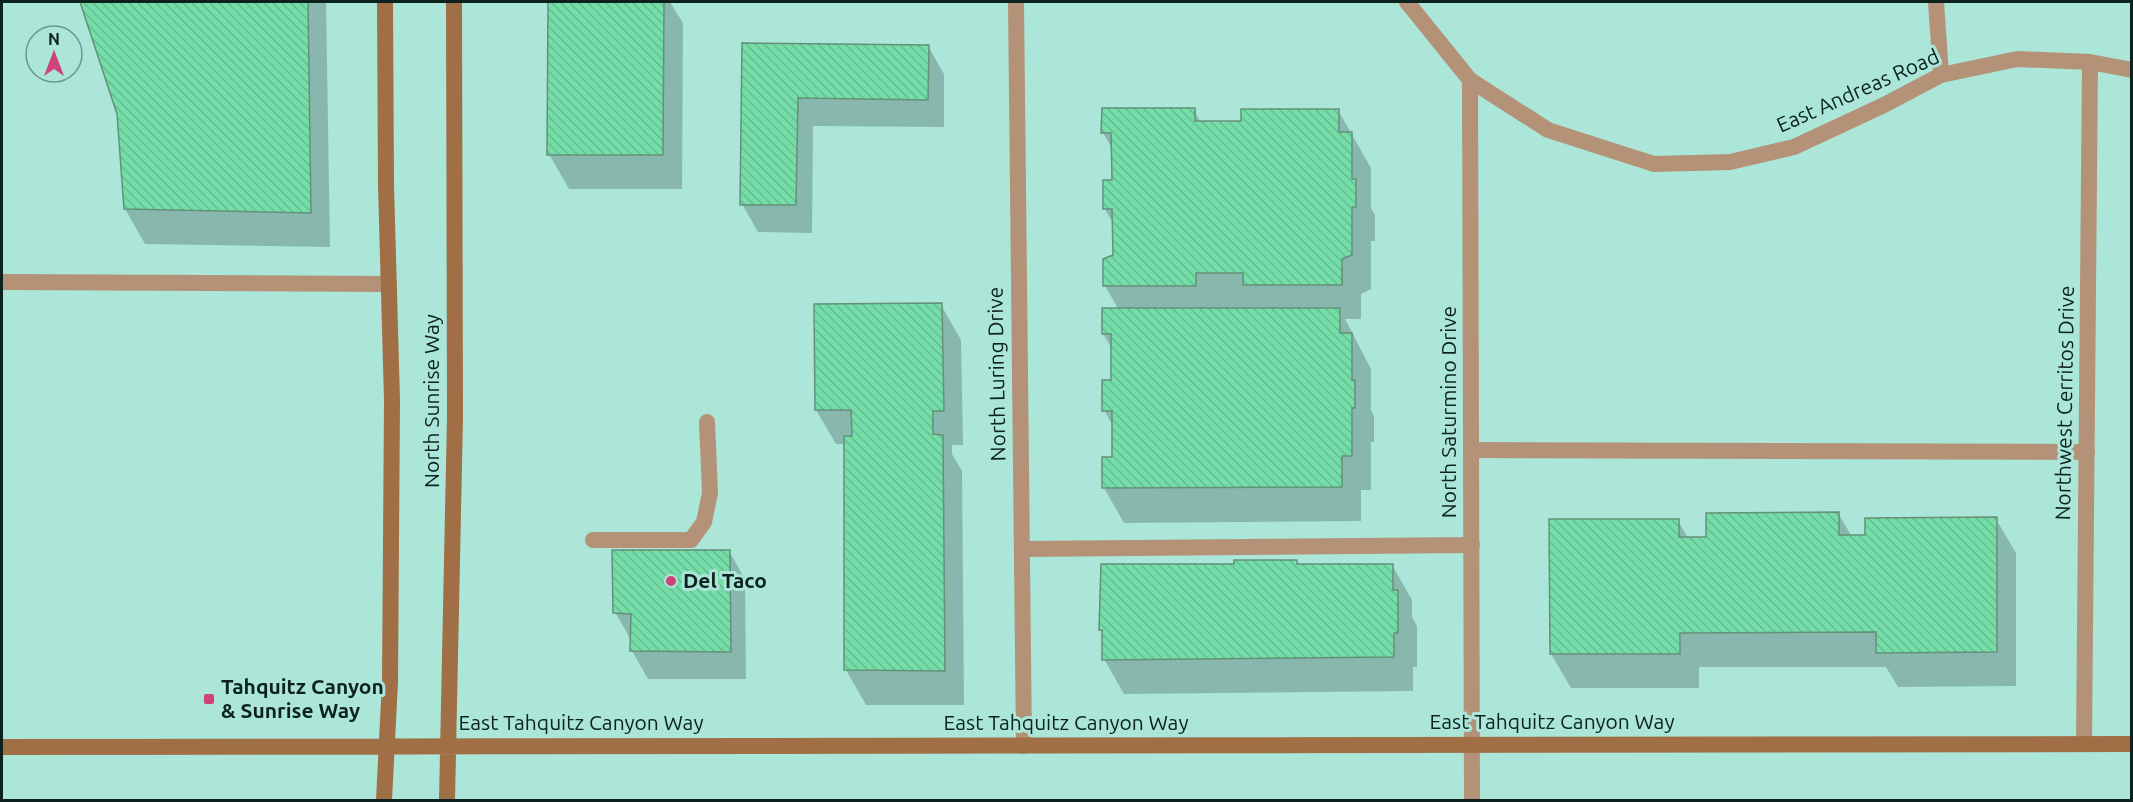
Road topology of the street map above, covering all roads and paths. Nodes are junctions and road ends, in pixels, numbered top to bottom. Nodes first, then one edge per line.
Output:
1 (385, 2) edge
2 (454, 2) edge
3 (1016, 2) edge
4 (1407, 2) edge
5 (1936, 2) edge
6 (2090, 62) junction
7 (2132, 70) edge
8 (1941, 75) junction
9 (1470, 80) junction
10 (2, 282) edge
11 (388, 284) junction
12 (707, 422) dead end
13 (1471, 450) junction
14 (2087, 452) junction
15 (593, 540) dead end
16 (1472, 545) junction
17 (1022, 549) junction
18 (1472, 744) junction
19 (2084, 744) junction
20 (2132, 744) edge
21 (388, 745) junction
22 (449, 746) junction
23 (1024, 746) junction
24 (2, 747) edge
25 (384, 801) edge
26 (447, 801) edge
27 (1472, 801) edge

1 - 11 main road, North Sunrise Way
2 - 22 main road, North Sunrise Way
3 - 17 street, North Luring Drive
4 - 9 street, East Andreas Road
5 - 8 street
6 - 7 street, East Andreas Road
6 - 8 street, East Andreas Road
6 - 14 street, Northwest Cerritos Drive
8 - 9 street, East Andreas Road
9 - 13 street, North Saturmino Drive
10 - 11 street
11 - 21 main road, North Sunrise Way
12 - 15 street
13 - 14 street
13 - 16 street, North Saturmino Drive
14 - 19 street, Northwest Cerritos Drive
16 - 17 street
16 - 18 street, North Saturmino Drive
17 - 23 street, North Luring Drive
18 - 19 main road, East Tahquitz Canyon Way
18 - 23 main road, East Tahquitz Canyon Way
18 - 27 street, North Saturmino Drive
19 - 20 main road, East Tahquitz Canyon Way
21 - 22 main road, East Tahquitz Canyon Way
21 - 24 main road, East Tahquitz Canyon Way
21 - 25 main road, North Sunrise Way
22 - 23 main road, East Tahquitz Canyon Way
22 - 26 main road, North Sunrise Way

